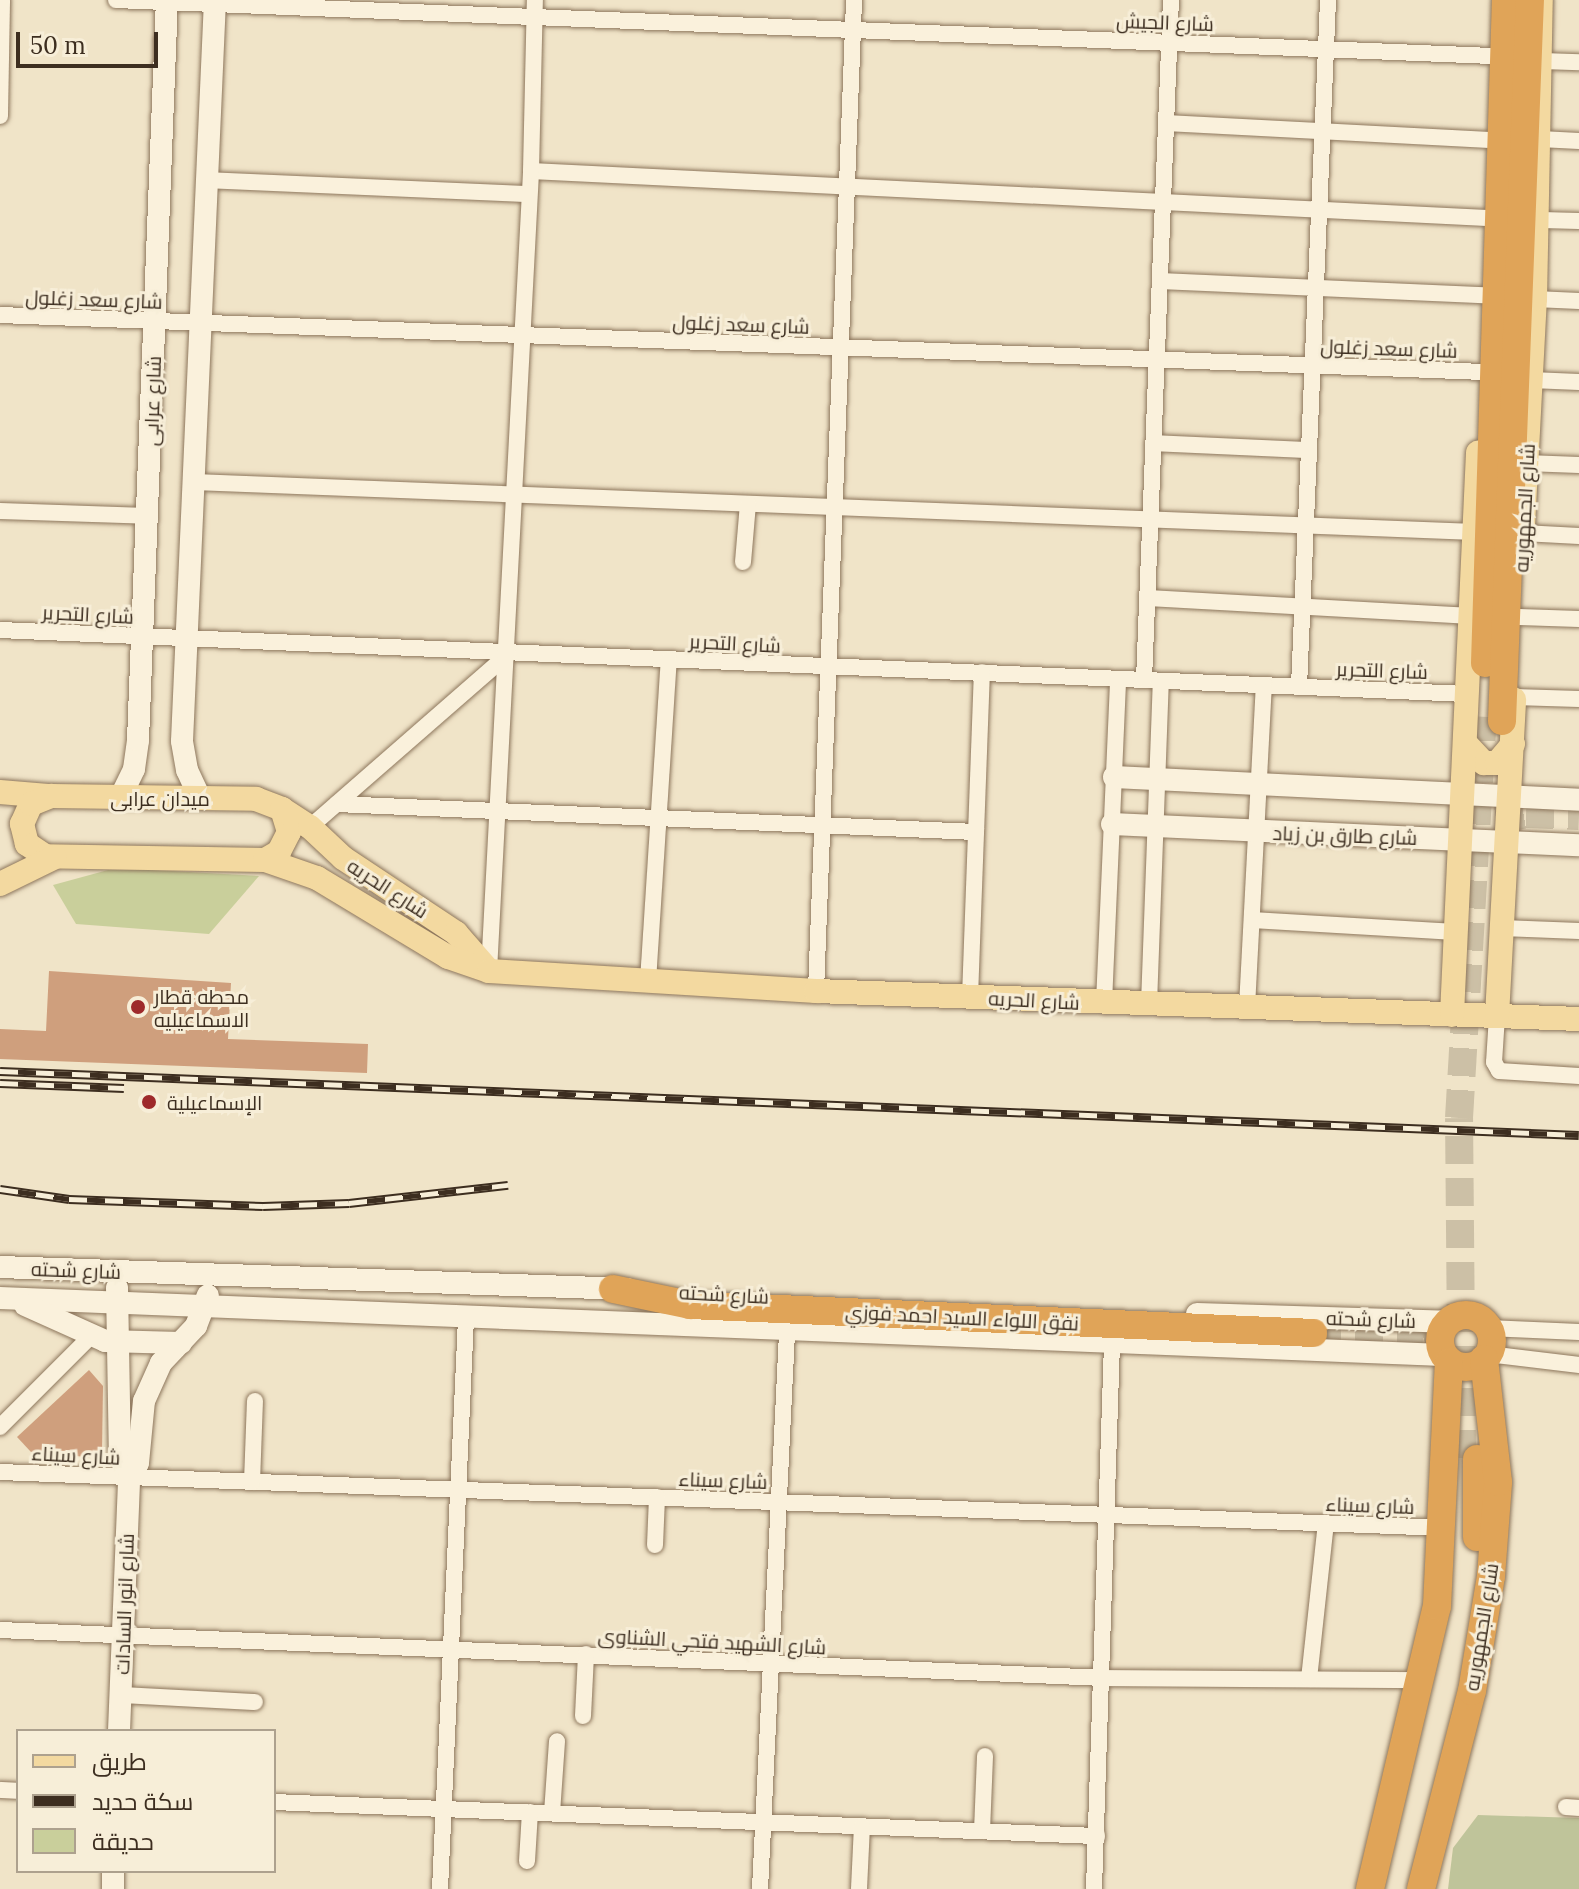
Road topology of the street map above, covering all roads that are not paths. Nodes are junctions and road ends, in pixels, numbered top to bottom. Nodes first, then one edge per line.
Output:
1 (2, 0) edge
2 (116, 0) edge
3 (854, 0) edge
4 (1171, 0) edge
5 (1328, 0) edge
6 (1503, 0) edge
7 (1530, 0) edge
8 (1541, 0) edge
9 (167, 1) edge
10 (215, 2) edge
11 (534, 8) edge
12 (853, 29) junction
13 (1169, 42) junction
14 (1326, 48) junction
15 (1493, 56) junction
16 (1543, 61) junction
17 (1579, 62) edge
18 (0, 116) edge
19 (1166, 123) junction
20 (1323, 131) junction
21 (1540, 139) junction
22 (1490, 140) junction
23 (1579, 141) edge
24 (531, 171) junction
25 (207, 180) junction
26 (847, 183) junction
27 (529, 194) junction
28 (1163, 201) junction
29 (1319, 209) junction
30 (1487, 218) junction
31 (1538, 220) junction
32 (1579, 221) edge
33 (1160, 281) junction
34 (1316, 287) junction
35 (1484, 295) junction
36 (1535, 299) junction
37 (1579, 301) edge
38 (0, 315) edge
39 (155, 322) junction
40 (201, 323) junction
41 (523, 336) junction
42 (841, 348) junction
43 (1157, 359) junction
44 (1313, 365) junction
45 (1481, 372) junction
46 (1531, 380) junction
47 (1579, 382) edge
48 (1154, 443) junction
49 (1309, 450) junction
50 (1526, 463) junction
51 (1579, 465) edge
52 (194, 482) junction
53 (515, 495) junction
54 (748, 504) junction
55 (835, 507) junction
56 (0, 511) edge
57 (147, 516) junction
58 (1151, 519) junction
59 (1306, 525) junction
60 (1475, 532) junction
61 (1523, 533) junction
62 (1579, 536) edge
63 (743, 562) dead end
64 (1148, 598) junction
65 (1303, 607) junction
66 (1472, 616) junction
67 (1519, 617) junction
68 (1579, 619) edge
69 (0, 630) edge
70 (143, 636) junction
71 (188, 641) junction
72 (508, 654) junction
73 (669, 660) junction
74 (829, 667) junction
75 (982, 672) junction
76 (1118, 679) junction
77 (1153, 680) junction
78 (1264, 685) junction
79 (1299, 687) junction
80 (1579, 699) edge
81 (1496, 715) junction
82 (1467, 745) junction
83 (1114, 777) junction
84 (1157, 778) junction
85 (1259, 784) junction
86 (0, 792) edge
87 (51, 796) junction
88 (1463, 796) junction
89 (1509, 797) junction
90 (120, 798) junction
91 (200, 798) junction
92 (1579, 800) edge
93 (337, 804) junction
94 (282, 809) junction
95 (496, 811) junction
96 (659, 819) junction
97 (1112, 824) junction
98 (822, 826) junction
99 (1156, 826) junction
100 (310, 827) junction
101 (1257, 831) junction
102 (976, 832) junction
103 (1461, 840) junction
104 (1507, 842) junction
105 (1579, 845) edge
106 (55, 857) junction
107 (265, 860) junction
108 (0, 884) edge
109 (1252, 920) junction
110 (1502, 928) junction
111 (1579, 931) edge
112 (1456, 932) junction
113 (489, 971) junction
114 (648, 981) junction
115 (816, 991) junction
116 (970, 997) junction
117 (1104, 1003) junction
118 (1149, 1004) junction
119 (1247, 1007) junction
120 (1452, 1015) junction
121 (1497, 1016) junction
122 (1579, 1019) edge
123 (1579, 1076) edge
124 (0, 1267) edge
125 (122, 1272) junction
126 (208, 1275) junction
127 (613, 1289) junction
128 (4, 1299) edge
129 (116, 1303) junction
130 (206, 1306) junction
131 (466, 1319) junction
132 (1375, 1320) junction
133 (1447, 1322) junction
134 (787, 1332) junction
135 (1579, 1332) edge
136 (1313, 1333) tunnel mouth
137 (91, 1336) junction
138 (118, 1343) junction
139 (181, 1343) junction
140 (1112, 1344) junction
141 (1487, 1347) junction
142 (1374, 1352) junction
143 (1446, 1358) junction
144 (1579, 1365) edge
145 (255, 1401) dead end
146 (1494, 1410) junction
147 (1448, 1411) junction
148 (0, 1427) edge
149 (0, 1472) edge
150 (129, 1478) junction
151 (252, 1482) junction
152 (456, 1490) junction
153 (657, 1497) junction
154 (779, 1502) junction
155 (1108, 1515) junction
156 (1326, 1523) junction
157 (1444, 1528) junction
158 (655, 1545) dead end
159 (0, 1630) edge
160 (123, 1635) junction
161 (450, 1647) junction
162 (586, 1654) junction
163 (771, 1664) junction
164 (1103, 1678) junction
165 (1309, 1679) junction
166 (1422, 1680) junction
167 (121, 1695) junction
168 (255, 1702) dead end
169 (583, 1716) dead end
170 (119, 1729) edge
171 (557, 1741) dead end
172 (985, 1756) dead end
173 (276, 1802) edge
174 (443, 1809) junction
175 (530, 1812) junction
176 (552, 1813) junction
177 (764, 1822) junction
178 (862, 1826) junction
179 (982, 1831) junction
180 (1097, 1836) junction
181 (527, 1861) dead end
182 (440, 1889) edge
183 (760, 1889) edge
184 (859, 1889) edge
185 (1094, 1889) edge
186 (1370, 1889) edge
187 (1387, 1889) edge
188 (1403, 1889) edge
189 (1421, 1889) edge

1 - 18 street
2 - 9 street, شارع الجيش
3 - 12 street
4 - 13 street
5 - 14 street
6 - 15 main road, شارع الجمهوريه
6 - 81 highway, شارع الجمهوريه
7 - 81 highway, شارع الجمهوريه
8 - 16 main road, شارع الجمهوريه
9 - 10 street, شارع الجيش
9 - 39 street, شارع عرابى
10 - 11 street, شارع الجيش
10 - 25 street
11 - 12 street, شارع الجيش
11 - 24 street
12 - 13 street, شارع الجيش
12 - 26 street
13 - 14 street, شارع الجيش
13 - 19 street
14 - 15 street, شارع الجيش
14 - 20 street
15 - 22 main road, شارع الجمهوريه
16 - 17 street
16 - 21 main road, شارع الجمهوريه
19 - 20 street
19 - 28 street
20 - 22 street
20 - 29 street
21 - 23 street
21 - 31 main road, شارع الجمهوريه
22 - 30 main road, شارع الجمهوريه
24 - 26 street
24 - 27 street
25 - 27 street
25 - 40 street
26 - 28 street
26 - 42 street
27 - 41 street
28 - 29 street
28 - 33 street
29 - 30 street
29 - 34 street
30 - 35 main road, شارع الجمهوريه
31 - 32 street
31 - 36 main road, شارع الجمهوريه
33 - 34 street
33 - 43 street
34 - 35 street
34 - 44 street
35 - 45 main road, شارع الجمهوريه
36 - 37 street
36 - 46 main road, شارع الجمهوريه
38 - 39 street, شارع سعد زغلول
39 - 40 street, شارع سعد زغلول
39 - 57 street, شارع عرابى
40 - 41 street, شارع سعد زغلول
40 - 52 street
41 - 42 street, شارع سعد زغلول
41 - 53 street
42 - 43 street, شارع سعد زغلول
42 - 55 street
43 - 44 street, شارع سعد زغلول
43 - 48 street
44 - 45 street, شارع سعد زغلول
44 - 49 street
45 - 60 main road, شارع الجمهوريه
46 - 47 street
46 - 50 main road, شارع الجمهوريه
48 - 49 street
48 - 58 street
49 - 59 street
50 - 51 street
50 - 61 main road, شارع الجمهوريه
52 - 53 street
52 - 71 street
53 - 54 street
53 - 72 street
54 - 55 street
54 - 63 street
55 - 58 street
55 - 74 street
56 - 57 street
57 - 70 street, شارع عرابى
58 - 59 street
58 - 64 street
59 - 60 street
59 - 65 street
60 - 66 main road, شارع الجمهوريه
61 - 62 street
61 - 67 main road, شارع الجمهوريه
64 - 65 street
64 - 77 street
65 - 66 street
65 - 79 street
66 - 81 main road, شارع الجمهوريه
67 - 68 street
67 - 81 main road, شارع الجمهوريه
69 - 70 street, شارع التحرير
70 - 71 street, شارع التحرير
70 - 90 street, شارع عرابى
71 - 72 street, شارع التحرير
71 - 91 street
72 - 73 street, شارع التحرير
72 - 93 street
72 - 95 street
73 - 74 street, شارع التحرير
73 - 96 street
74 - 75 street, شارع التحرير
74 - 98 street
75 - 76 street, شارع التحرير
75 - 102 street
76 - 77 street, شارع التحرير
76 - 83 street
77 - 78 street, شارع التحرير
77 - 84 street
78 - 79 street, شارع التحرير
78 - 85 street
79 - 81 street, شارع التحرير
80 - 81 street, شارع التحرير
81 - 82 main road, شارع الجمهوريه
81 - 82 main road
81 - 89 main road, شارع الجمهوريه
82 - 88 main road, شارع الجمهوريه
83 - 84 street
83 - 97 street
84 - 85 street
84 - 99 street
85 - 88 street
85 - 101 street
86 - 87 main road, ميدان عرابى
87 - 90 main road, ميدان عرابى
87 - 106 main road
88 - 89 street
88 - 103 main road, شارع الجمهوريه
89 - 92 street
89 - 104 main road, شارع الجمهوريه
90 - 91 main road, ميدان عرابى
91 - 94 main road, ميدان عرابى
93 - 95 street
93 - 100 street
94 - 100 main road, شارع الحريه
94 - 107 main road
95 - 96 street
95 - 113 street
96 - 98 street
96 - 114 street
97 - 99 street, شارع طارق بن زياد
97 - 117 street
98 - 102 street
98 - 115 street
99 - 101 street, شارع طارق بن زياد
99 - 118 street
100 - 113 main road, شارع الحريه
101 - 103 street, شارع طارق بن زياد
101 - 109 street
102 - 116 street
103 - 104 street, شارع طارق بن زياد
103 - 112 main road, شارع الجمهوريه
104 - 105 street, شارع طارق بن زياد
104 - 110 main road, شارع الجمهوريه
106 - 107 main road
106 - 108 main road
107 - 113 main road, شارع الحريه
109 - 112 street
109 - 119 street
110 - 111 street
110 - 121 main road, شارع الجمهوريه
112 - 120 main road, شارع الجمهوريه
113 - 114 main road, شارع الحريه
114 - 115 main road, شارع الحريه
115 - 116 main road, شارع الحريه
116 - 117 main road, شارع الحريه
117 - 118 main road, شارع الحريه
118 - 119 main road, شارع الحريه
119 - 120 main road, شارع الحريه
120 - 121 main road, شارع الحريه
121 - 122 main road, شارع الحريه
121 - 123 street
124 - 125 street, شارع شحته
125 - 126 street, شارع شحته
125 - 129 street, شارع انور السادات
126 - 127 street, شارع شحته
126 - 130 street
127 - 132 street, شارع شحته
127 - 136 highway, نفق اللواء السيد احمد فوزي
128 - 129 street, شارع شحته
128 - 137 street
129 - 130 street, شارع شحته
129 - 138 street, شارع انور السادات
130 - 131 street, شارع شحته
130 - 139 street, شارع انور السادات
131 - 134 street, شارع شحته
131 - 152 street
132 - 133 street, شارع شحته
132 - 142 street
133 - 141 highway
133 - 143 highway
134 - 140 street, شارع شحته
134 - 154 street
135 - 141 street
137 - 138 street
137 - 148 street
138 - 139 street
138 - 150 street, شارع انور السادات
139 - 150 street, شارع انور السادات
140 - 142 street, شارع شحته
140 - 155 street
141 - 143 highway
141 - 144 street
141 - 146 highway, شارع الجمهوريه
142 - 143 street, شارع شحته
143 - 147 highway
145 - 151 street
146 - 147 highway
146 - 189 highway, شارع الجمهوريه
147 - 157 highway
149 - 150 street, شارع سيناء
150 - 151 street, شارع سيناء
150 - 160 street, شارع انور السادات
151 - 152 street, شارع سيناء
152 - 153 street, شارع سيناء
152 - 161 street
153 - 154 street, شارع سيناء
153 - 158 street
154 - 155 street, شارع سيناء
154 - 163 street
155 - 156 street, شارع سيناء
155 - 164 street
156 - 157 street, شارع سيناء
156 - 165 street
157 - 166 highway
159 - 160 street, شارع الشهيد فتحي الشناوى
160 - 161 street, شارع الشهيد فتحي الشناوى
160 - 167 street, شارع انور السادات
161 - 162 street, شارع الشهيد فتحي الشناوى
161 - 174 street
162 - 163 street, شارع الشهيد فتحي الشناوى
162 - 169 street
163 - 164 street, شارع الشهيد فتحي الشناوى
163 - 177 street
164 - 165 street, شارع الشهيد فتحي الشناوى
164 - 180 street
165 - 166 street, شارع الشهيد فتحي الشناوى
166 - 186 highway
167 - 168 street
167 - 170 street, شارع انور السادات
171 - 176 street
172 - 179 street
173 - 174 street
174 - 175 street
174 - 182 street
175 - 176 street
175 - 181 street
176 - 177 street
177 - 178 street
177 - 183 street
178 - 179 street
178 - 184 street
179 - 180 street
180 - 185 street
187 - 188 highway

